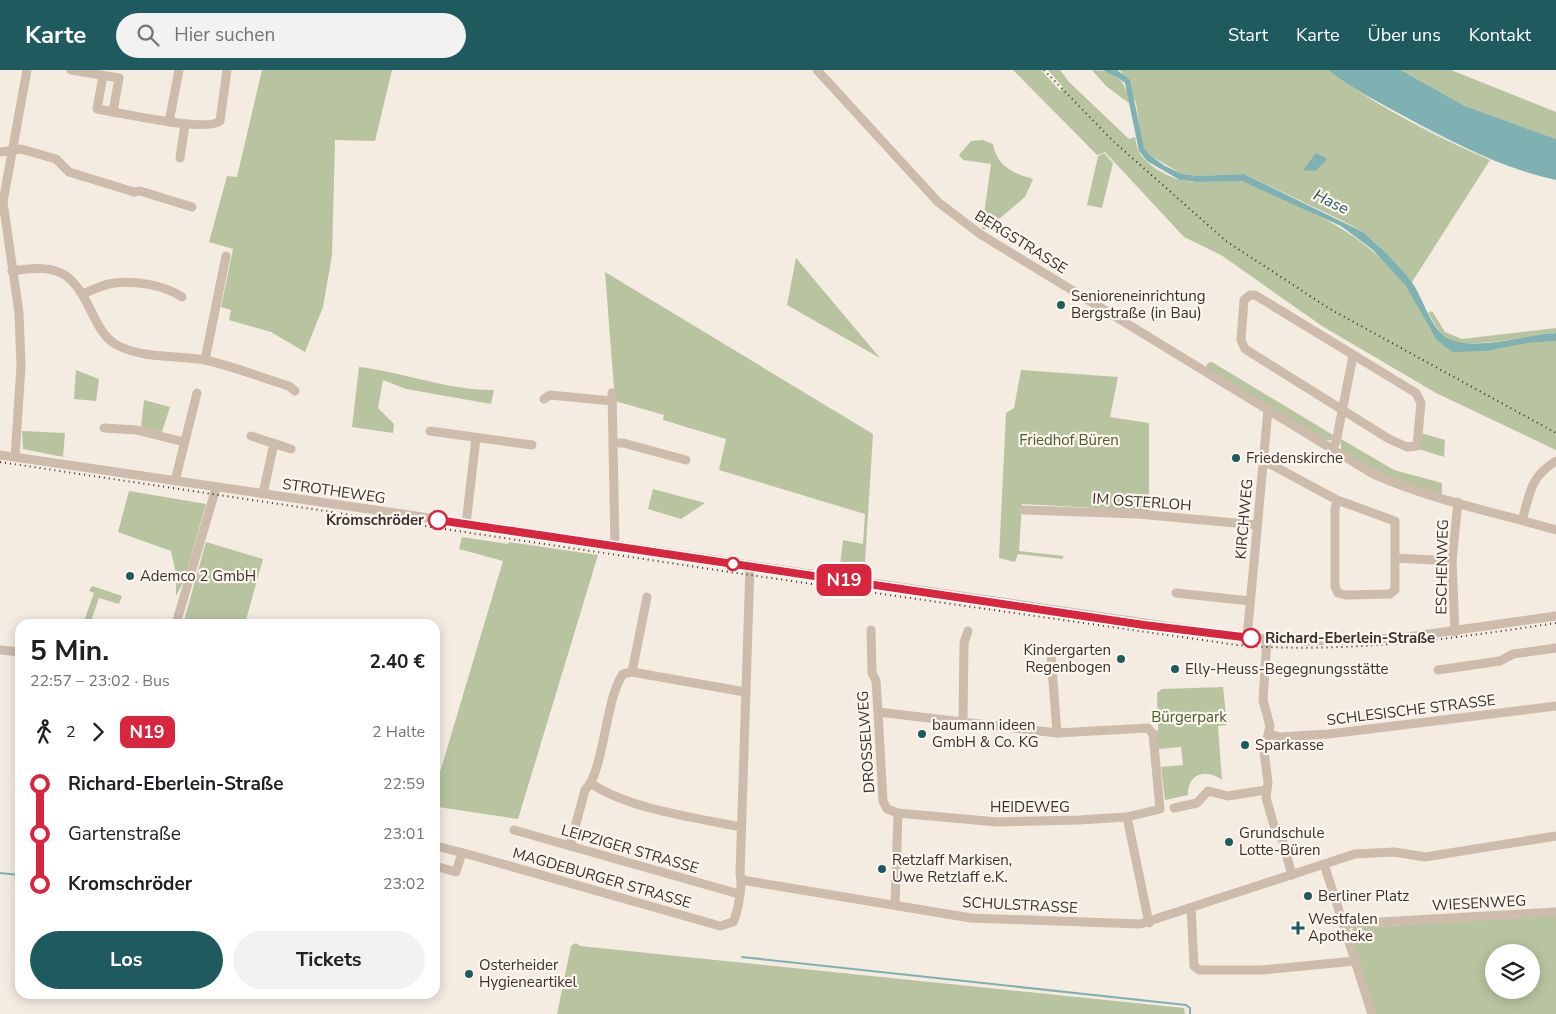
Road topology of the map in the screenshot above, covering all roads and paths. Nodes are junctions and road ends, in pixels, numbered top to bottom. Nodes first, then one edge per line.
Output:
1 (27, 70) edge
2 (74, 70) edge
3 (178, 70) edge
4 (227, 70) edge
5 (817, 70) edge
6 (103, 76) junction
7 (113, 112) junction
8 (169, 122) junction
9 (185, 124) junction
10 (12, 150) junction
11 (0, 152) edge
12 (180, 158) dead end
13 (192, 207) dead end
14 (226, 256) dead end
15 (12, 271) junction
16 (83, 294) junction
17 (182, 297) dead end
18 (1353, 356) junction
19 (206, 360) junction
20 (295, 391) dead end
21 (197, 393) dead end
22 (544, 399) dead end
23 (1268, 410) junction
24 (1342, 410) junction
25 (104, 428) dead end
26 (430, 431) dead end
27 (251, 436) dead end
28 (476, 438) junction
29 (184, 442) junction
30 (274, 443) junction
31 (613, 443) junction
32 (532, 445) dead end
33 (291, 449) dead end
34 (1332, 449) junction
35 (0, 455) edge
36 (15, 457) junction
37 (686, 460) dead end
38 (1556, 461) edge
39 (1262, 463) junction
40 (175, 481) junction
41 (216, 488) junction
42 (263, 494) junction
43 (1337, 500) junction
44 (1458, 502) junction
45 (1024, 510) dead end
46 (1522, 520) junction
47 (466, 524) junction
48 (1257, 525) junction
49 (1556, 530) edge
50 (615, 546) junction
51 (1395, 558) junction
52 (1452, 560) junction
53 (750, 566) junction
54 (1176, 593) dead end
55 (647, 597) dead end
56 (1250, 601) junction
57 (1556, 616) edge
58 (177, 619) edge
59 (871, 630) dead end
60 (968, 631) dead end
61 (1455, 632) junction
62 (1247, 638) junction
63 (1267, 639) junction
64 (1556, 648) edge
65 (0, 650) edge
66 (15, 652) edge
67 (1051, 655) dead end
68 (1438, 670) dead end
69 (632, 672) junction
70 (745, 692) junction
71 (1556, 706) edge
72 (878, 712) junction
73 (963, 721) junction
74 (1057, 733) junction
75 (1269, 734) junction
76 (592, 784) junction
77 (1266, 790) junction
78 (1174, 808) dead end
79 (898, 813) junction
80 (1127, 817) junction
81 (741, 827) junction
82 (514, 830) dead end
83 (1556, 836) edge
84 (570, 846) junction
85 (440, 847) edge
86 (462, 853) junction
87 (1324, 864) junction
88 (440, 867) edge
89 (1292, 875) junction
90 (742, 880) junction
91 (739, 894) junction
92 (895, 904) junction
93 (1192, 908) junction
94 (1556, 912) edge
95 (1149, 923) junction
96 (1344, 924) junction
97 (1355, 961) junction
98 (1372, 1014) edge

1 - 10 street
2 - 6 street
3 - 8 street
4 - 9 street
5 - 23 street, BERGSTRASSE
6 - 7 street
6 - 7 street
7 - 8 street
8 - 9 street
9 - 12 street
10 - 11 street
10 - 13 street
10 - 15 street
14 - 19 street
15 - 16 street
15 - 36 street
16 - 17 street
16 - 19 street
18 - 24 street
18 - 24 street
18 - 24 street
19 - 20 street
21 - 29 street
22 - 31 street
23 - 34 street, BERGSTRASSE
23 - 39 street, KIRCHWEG
24 - 34 street
25 - 29 street
26 - 28 street
27 - 30 street
28 - 32 street
28 - 47 street
29 - 40 street
30 - 33 street
30 - 42 street
31 - 37 street
31 - 50 street
34 - 44 street, BERGSTRASSE
35 - 36 street, STROTHEWEG
36 - 40 street, STROTHEWEG
38 - 46 street
39 - 43 street
39 - 48 street, KIRCHWEG
40 - 41 street, STROTHEWEG
41 - 42 street, STROTHEWEG
41 - 58 street
42 - 47 street, STROTHEWEG
43 - 51 street
43 - 51 street
44 - 46 street, BERGSTRASSE
44 - 52 street, ESCHENWEG
45 - 48 street, IM OSTERLOH
46 - 49 street, BERGSTRASSE
47 - 50 street, STROTHEWEG
48 - 56 street, KIRCHWEG
50 - 53 street, STROTHEWEG
51 - 52 street
52 - 61 street, ESCHENWEG
53 - 62 street, STROTHEWEG
53 - 70 street
54 - 56 street
55 - 69 street
56 - 62 street, KIRCHWEG
57 - 61 street, STROTHEWEG
59 - 72 street, DROSSELWEG
60 - 73 street
61 - 63 street, STROTHEWEG
62 - 63 street, STROTHEWEG
63 - 75 street
64 - 68 street
65 - 66 street
67 - 74 street
69 - 70 street
69 - 76 street
70 - 81 street
71 - 75 street, SCHLESISCHE STRASSE
72 - 73 street
72 - 79 street, DROSSELWEG
73 - 74 street
74 - 80 street, HEIDEWEG
75 - 77 street
76 - 81 street
76 - 84 street
77 - 78 street
77 - 89 street
79 - 80 street, HEIDEWEG
79 - 92 street
80 - 95 street
81 - 90 street
82 - 84 street, LEIPZIGER STRASSE
83 - 87 street
84 - 91 street, LEIPZIGER STRASSE
85 - 86 street, MAGDEBURGER STRASSE
86 - 88 street
86 - 91 street, MAGDEBURGER STRASSE
87 - 89 street
87 - 96 street
89 - 93 street, SCHULSTRASSE
90 - 91 street
90 - 92 street, SCHULSTRASSE
92 - 95 street, SCHULSTRASSE
93 - 95 street, SCHULSTRASSE
93 - 97 street
94 - 96 street, WIESENWEG
96 - 97 street
97 - 98 street

